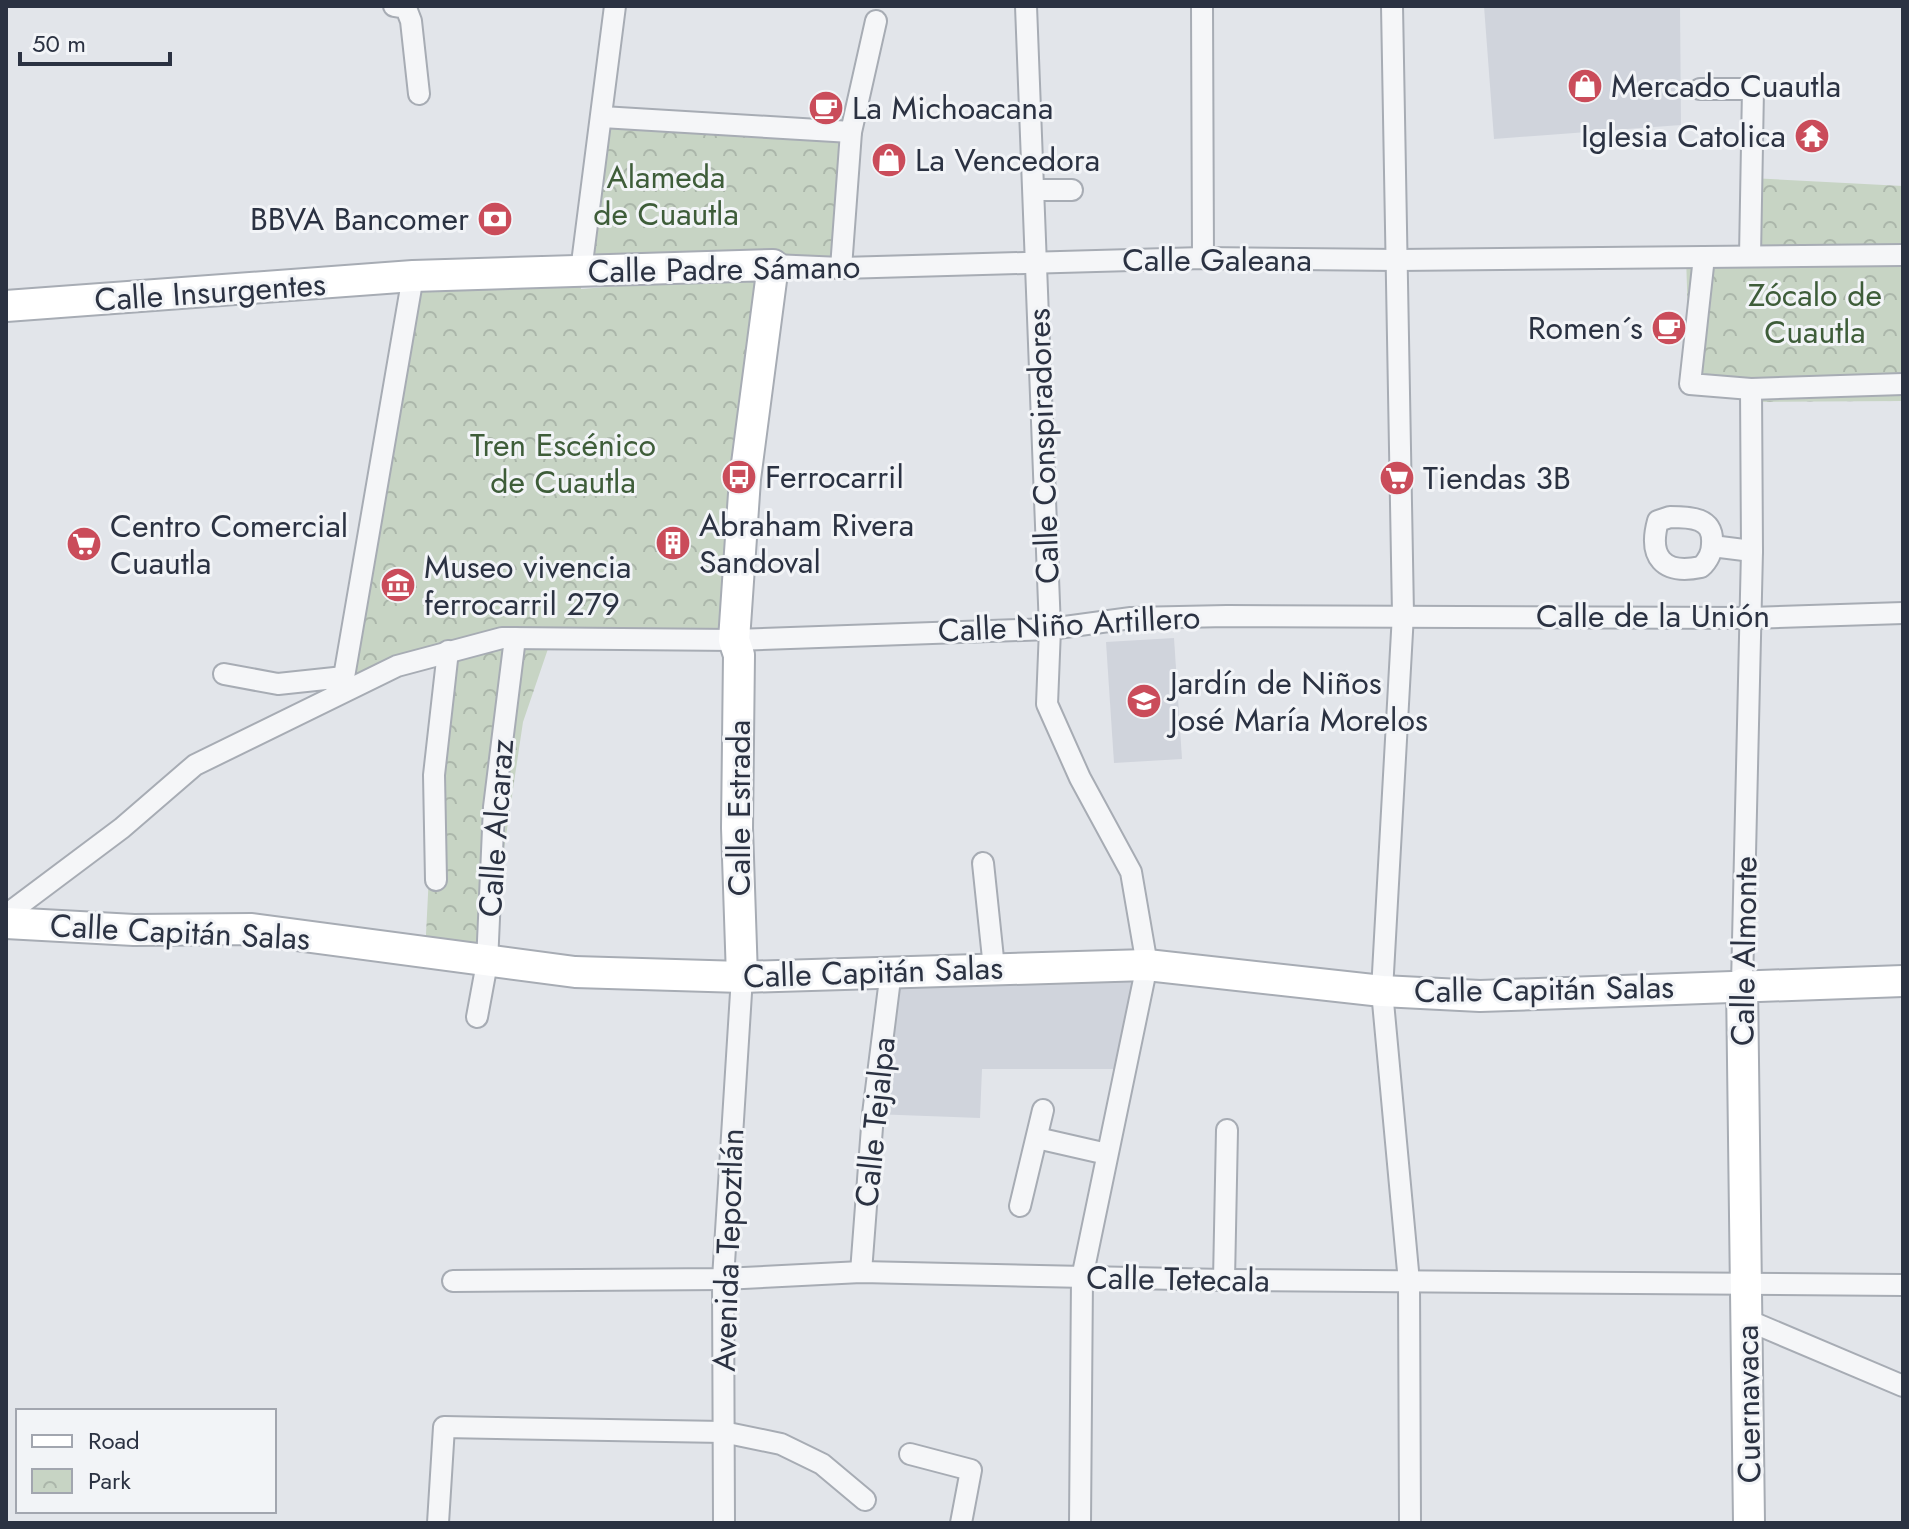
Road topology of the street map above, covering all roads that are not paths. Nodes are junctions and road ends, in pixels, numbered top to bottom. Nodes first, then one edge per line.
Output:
1 (394, 6) edge
2 (615, 6) edge
3 (1026, 6) edge
4 (1202, 6) edge
5 (1392, 6) edge
6 (876, 21) dead end
7 (1700, 89) dead end
8 (419, 94) dead end
9 (602, 117) junction
10 (851, 132) junction
11 (1036, 190) junction
12 (1072, 190) dead end
13 (1898, 255) edge
14 (1750, 256) junction
15 (1704, 257) junction
16 (1203, 258) junction
17 (1398, 260) junction
18 (1035, 263) junction
19 (773, 265) junction
20 (841, 268) junction
21 (581, 271) junction
22 (413, 276) junction
23 (6, 306) edge
24 (1903, 384) edge
25 (1751, 389) junction
26 (1712, 546) dead end
27 (1752, 551) junction
28 (1903, 613) edge
29 (1403, 614) junction
30 (1751, 618) junction
31 (1050, 629) junction
32 (515, 638) junction
33 (734, 640) junction
34 (448, 651) junction
35 (224, 674) dead end
36 (340, 685) junction
37 (983, 863) dead end
38 (436, 880) dead end
39 (6, 915) edge
40 (6, 923) edge
41 (487, 963) junction
42 (1147, 965) junction
43 (994, 968) junction
44 (891, 971) junction
45 (742, 977) junction
46 (1903, 981) edge
47 (1742, 984) junction
48 (1382, 991) junction
49 (477, 1017) dead end
50 (1043, 1110) dead end
51 (1227, 1130) dead end
52 (1037, 1138) junction
53 (1107, 1154) junction
54 (1020, 1206) dead end
55 (861, 1272) junction
56 (1082, 1278) junction
57 (723, 1279) junction
58 (1224, 1280) junction
59 (453, 1281) dead end
60 (1409, 1282) junction
61 (1747, 1285) junction
62 (1903, 1285) edge
63 (1747, 1320) junction
64 (1903, 1386) edge
65 (723, 1432) junction
66 (910, 1454) dead end
67 (865, 1500) dead end
68 (438, 1523) edge
69 (724, 1523) edge
70 (961, 1523) edge
71 (1080, 1523) edge
72 (1410, 1523) edge
73 (1749, 1523) edge

1 - 8 street
2 - 9 street
3 - 11 street, Calle Conspiradores
4 - 16 street
5 - 17 street
6 - 10 street
7 - 14 street
9 - 10 street
9 - 21 street
10 - 20 street
11 - 12 street
11 - 18 street, Calle Conspiradores
13 - 14 street, Calle Galeana
14 - 15 street, Calle Galeana
15 - 17 street, Calle Galeana
15 - 25 street
16 - 17 street, Calle Galeana
16 - 18 street, Calle Galeana
17 - 29 street
18 - 20 street, Calle Padre Sámano
18 - 31 street, Calle Conspiradores
19 - 20 street, Calle Padre Sámano
19 - 21 street, Calle Padre Sámano
19 - 33 street, Calle Estrada
21 - 22 street, Calle Padre Sámano
22 - 23 street, Calle Insurgentes
22 - 36 street
24 - 25 street
25 - 27 street, Calle Almonte
26 - 27 street
27 - 30 street, Calle Almonte
28 - 30 street, Calle de la Unión
29 - 30 street, Calle de la Unión
29 - 31 street, Calle Niño Artillero
29 - 48 street
30 - 47 street, Calle Almonte
31 - 33 street, Calle Niño Artillero
31 - 42 street, Calle Conspiradores
32 - 33 street, Calle Niño Artillero
32 - 34 street, Calle Niño Artillero
32 - 41 street, Calle Alcaraz
33 - 45 street, Calle Estrada
34 - 36 street, Calle Niño Artillero
34 - 38 street
35 - 36 street
36 - 39 street
37 - 43 street
40 - 41 street, Calle Capitán Salas
41 - 45 street, Calle Capitán Salas
41 - 49 street, Calle Alcaraz
42 - 43 street, Calle Capitán Salas
42 - 48 street, Calle Capitán Salas
42 - 53 street
43 - 44 street, Calle Capitán Salas
44 - 45 street, Calle Capitán Salas
44 - 55 street, Calle Tejalpa
45 - 57 street, Avenida Tepoztlán
46 - 47 street, Calle Capitán Salas
47 - 48 street, Calle Capitán Salas
47 - 61 street, Calle Almonte
48 - 60 street
50 - 52 street
51 - 58 street
52 - 53 street
52 - 54 street
53 - 56 street
55 - 56 street, Calle Tetecala
55 - 57 street, Calle Tetecala
56 - 58 street, Calle Tetecala
56 - 71 street
57 - 59 street, Calle Tetecala
57 - 65 street, Avenida Tepoztlán
58 - 60 street, Calle Tetecala
60 - 61 street, Calle Tetecala
60 - 72 street
61 - 62 street, Calle Tetecala
61 - 63 street, Cuernavaca
63 - 64 street
63 - 73 street, Cuernavaca
65 - 67 street
65 - 68 street
65 - 69 street, Avenida Tepoztlán
66 - 70 street

